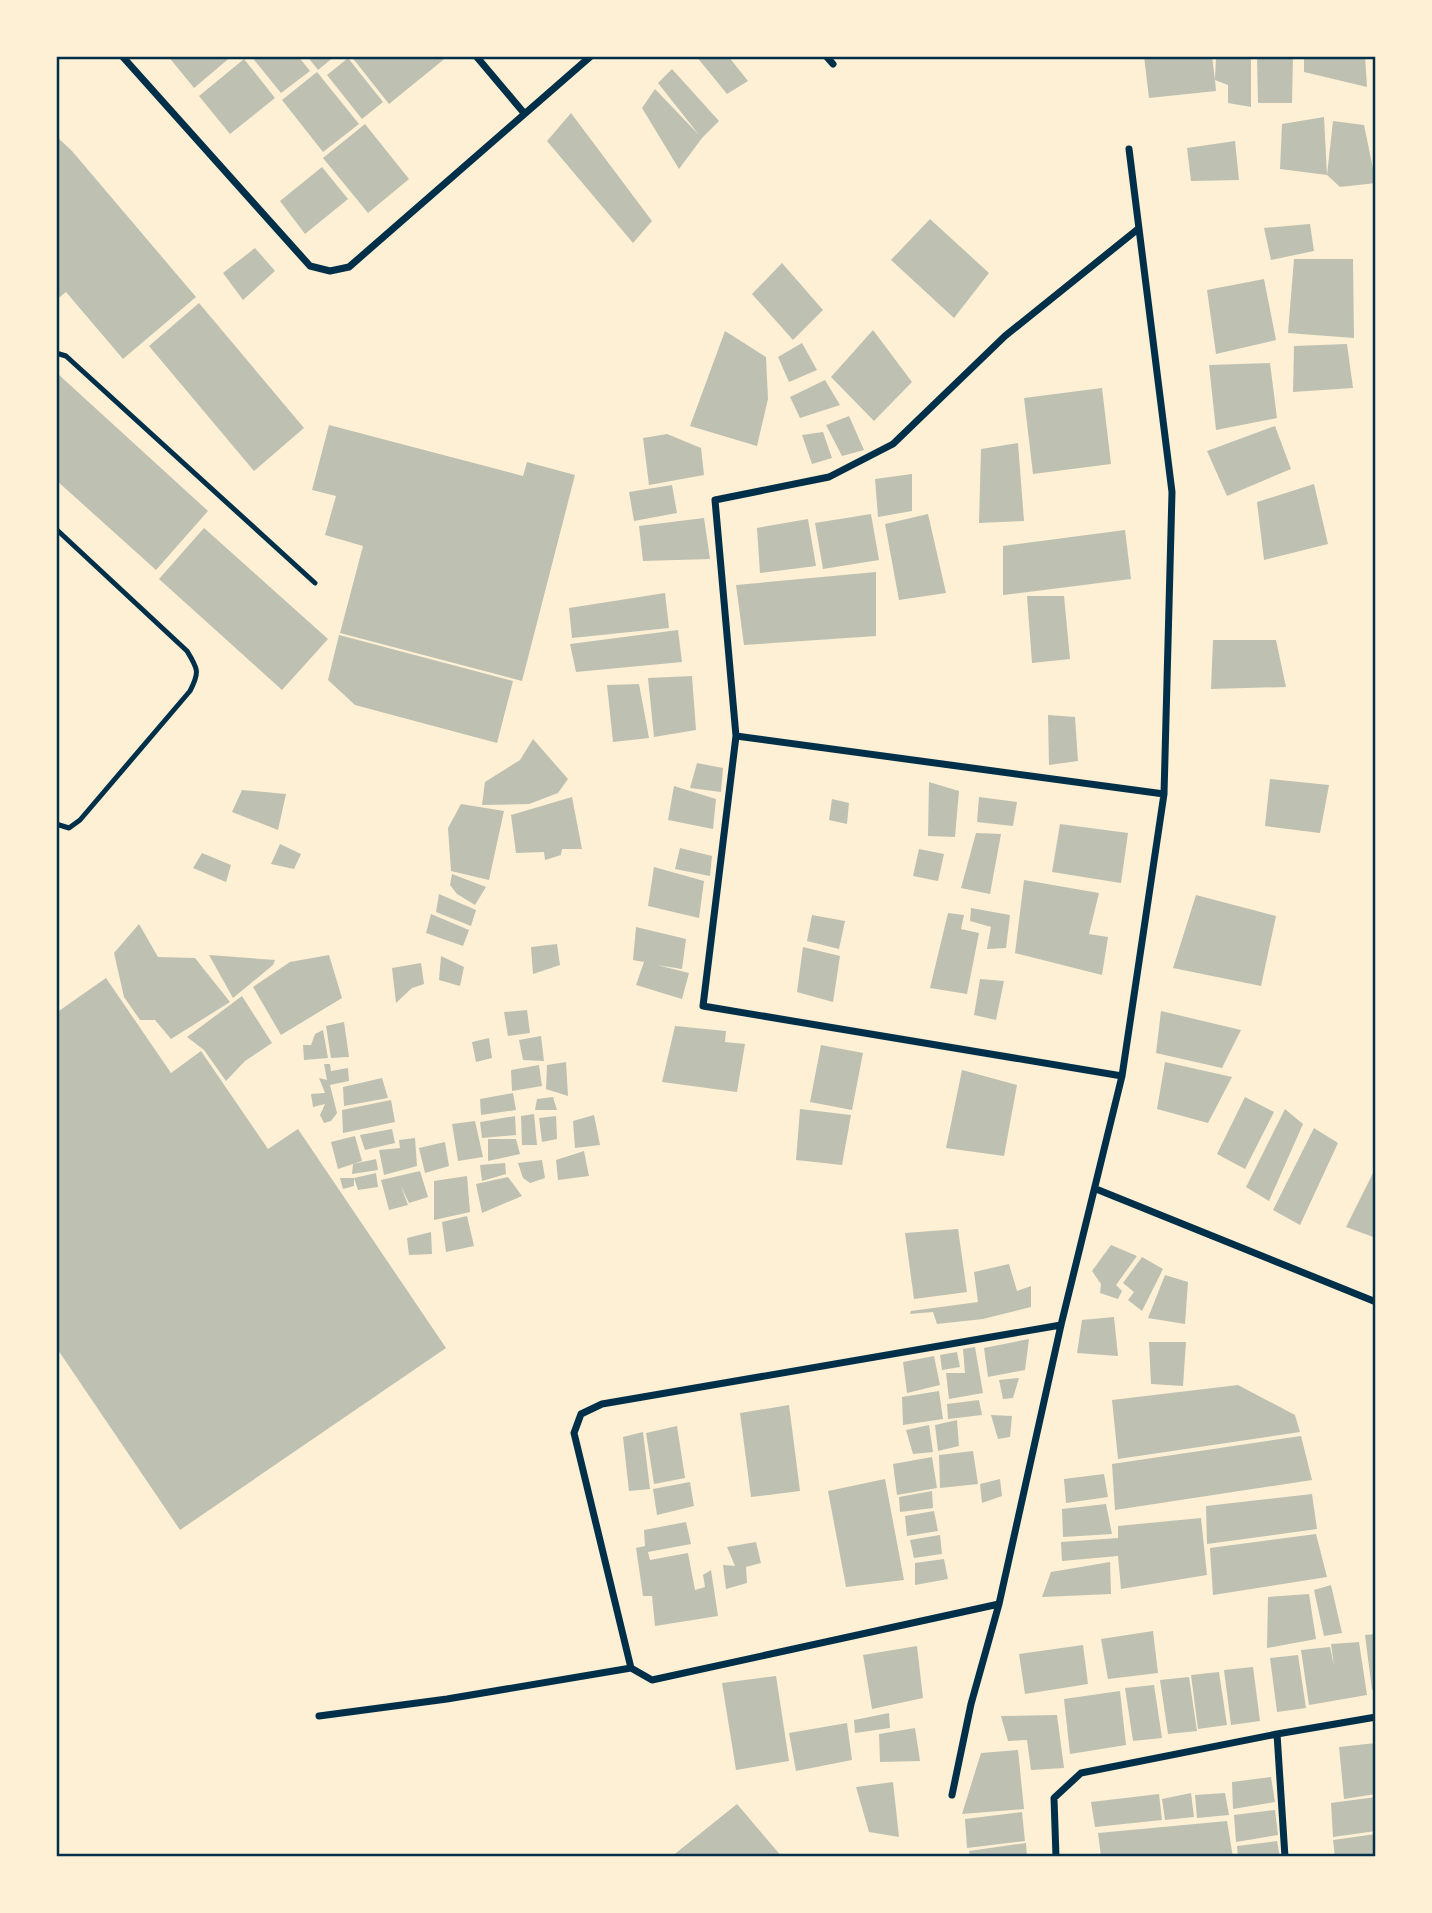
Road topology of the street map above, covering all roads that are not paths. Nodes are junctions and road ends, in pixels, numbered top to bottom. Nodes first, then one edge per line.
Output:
1 (122, 56) edge
2 (476, 56) edge
3 (591, 56) edge
4 (826, 56) edge
5 (833, 64) dead end
6 (524, 113) junction
7 (1129, 149) dead end
8 (1138, 229) junction
9 (56, 353) edge
10 (56, 529) edge
11 (315, 583) dead end
12 (736, 736) junction
13 (1164, 794) junction
14 (56, 824) edge
15 (1122, 1076) junction
16 (1096, 1189) junction
17 (1376, 1302) edge
18 (1061, 1325) junction
19 (999, 1604) junction
20 (631, 1668) junction
21 (319, 1716) dead end
22 (1376, 1717) edge
23 (1277, 1734) junction
24 (952, 1795) dead end
25 (1056, 1857) edge
26 (1285, 1857) edge

1 - 6 street
2 - 6 street
3 - 6 street
4 - 5 street
7 - 8 street
8 - 12 street
8 - 13 street
9 - 11 lane
10 - 14 lane
12 - 13 street
12 - 15 street
13 - 15 street
15 - 16 street
16 - 17 street
16 - 18 street
18 - 19 street
18 - 20 street
19 - 20 street
19 - 24 street
20 - 21 street
22 - 23 street
23 - 25 street
23 - 26 street

